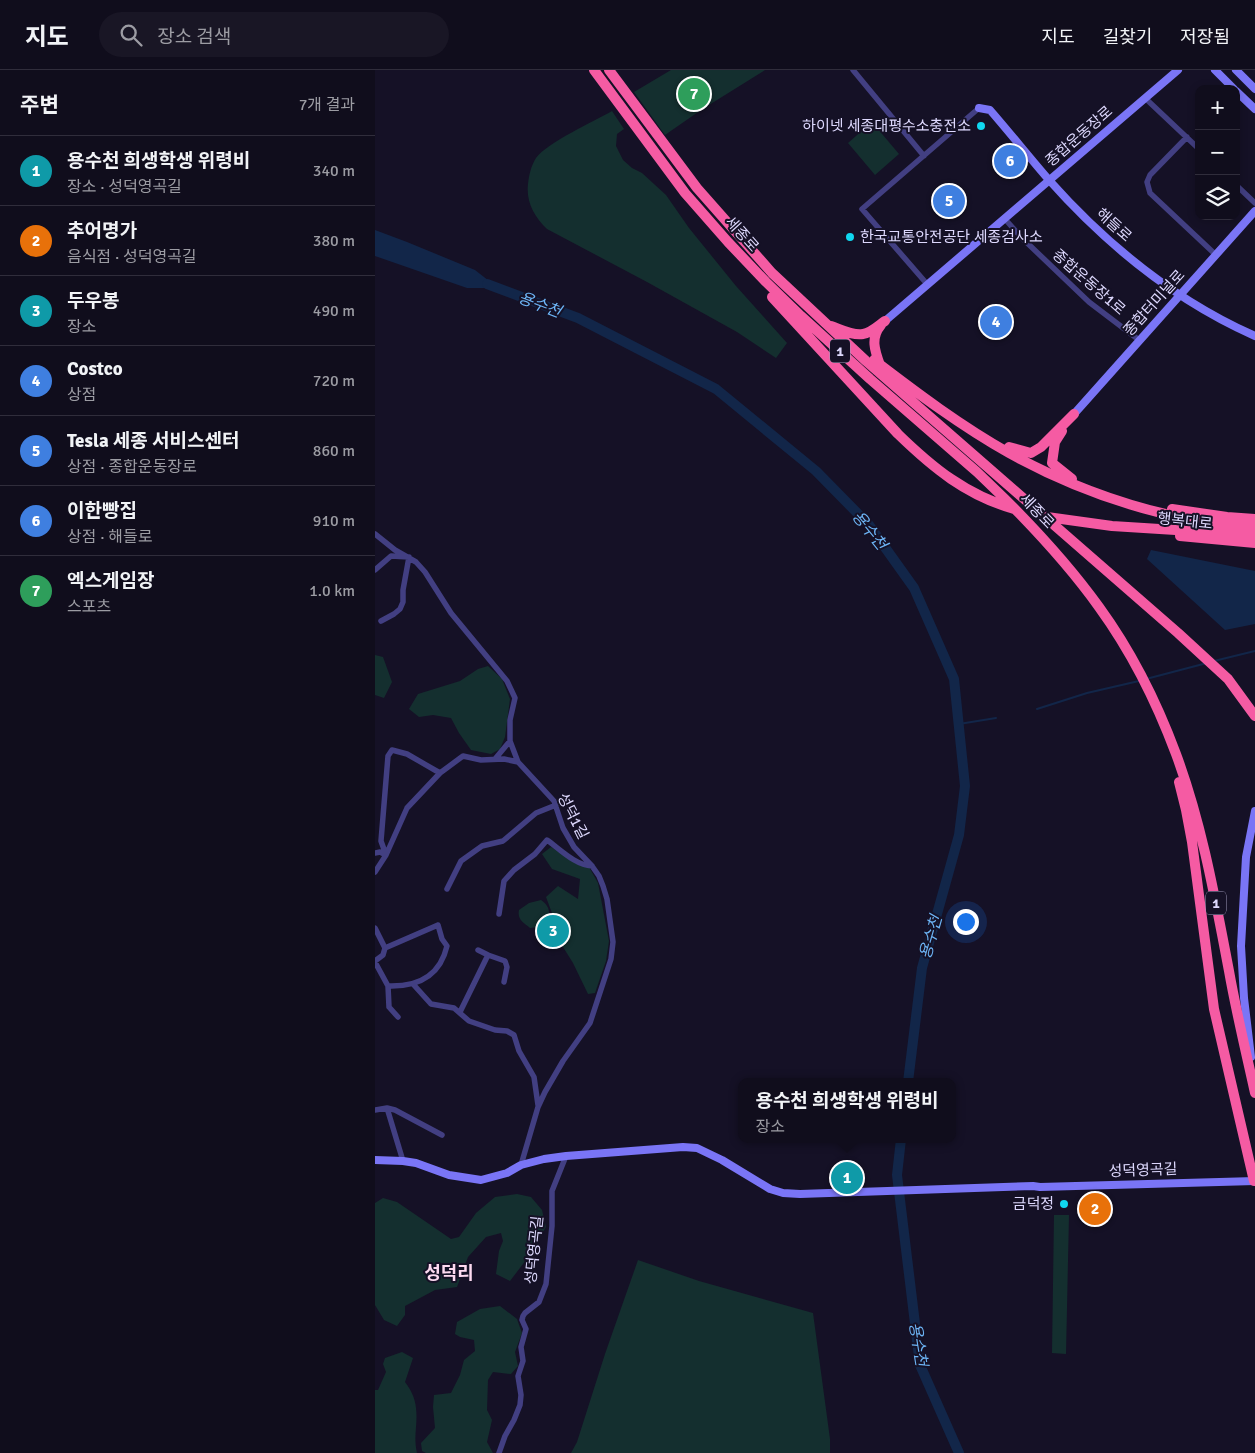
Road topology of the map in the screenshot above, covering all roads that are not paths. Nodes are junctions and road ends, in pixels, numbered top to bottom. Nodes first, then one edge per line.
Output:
1 (594, 70) edge
2 (609, 70) edge
3 (853, 70) edge
4 (1178, 70) edge
5 (1215, 70) edge
6 (1236, 70) edge
7 (1230, 85) edge
8 (1255, 89) edge
9 (1240, 95) edge
10 (1145, 98) junction
11 (979, 108) joint
12 (1255, 109) edge
13 (1187, 137) junction
14 (1195, 145) edge
15 (924, 156) junction
16 (1049, 180) junction
17 (1240, 189) edge
18 (685, 193) junction
19 (1255, 204) edge
20 (1255, 211) edge
21 (1004, 218) junction
22 (1216, 255) junction
23 (927, 284) junction
24 (1179, 295) junction
25 (808, 308) junction
26 (885, 321) junction
27 (829, 325) junction
28 (1255, 336) edge
29 (1139, 340) junction
30 (880, 365) junction
31 (1074, 414) junction
32 (984, 438) junction
33 (1087, 490) junction
34 (1121, 501) junction
35 (1255, 519) edge
36 (1113, 526) junction
37 (1255, 527) edge
38 (375, 534) edge
39 (1255, 535) edge
40 (1255, 543) edge
41 (409, 557) junction
42 (375, 570) edge
43 (381, 621) dead end
44 (1255, 716) edge
45 (1161, 719) junction
46 (510, 741) junction
47 (495, 759) junction
48 (518, 762) junction
49 (440, 773) junction
50 (555, 805) junction
51 (1255, 811) edge
52 (375, 853) edge
53 (386, 855) junction
54 (592, 866) junction
55 (375, 872) edge
56 (447, 889) dead end
57 (499, 914) dead end
58 (375, 928) edge
59 (385, 948) junction
60 (478, 950) dead end
61 (489, 955) junction
62 (375, 962) edge
63 (504, 982) dead end
64 (413, 984) junction
65 (388, 986) junction
66 (460, 1012) junction
67 (398, 1017) dead end
68 (1255, 1080) edge
69 (1255, 1093) edge
70 (539, 1107) junction
71 (387, 1108) junction
72 (375, 1110) edge
73 (442, 1134) dead end
74 (566, 1156) junction
75 (375, 1160) edge
76 (403, 1161) junction
77 (521, 1165) junction
78 (1255, 1180) edge
79 (499, 1453) edge

1 - 18 highway, 세종로 / 1
2 - 25 highway, 세종로 / 1
3 - 15 street
4 - 10 street, 종합운동장로
5 - 7 street
6 - 8 street
9 - 12 street
10 - 13 street
10 - 16 street, 종합운동장로
11 - 15 street
11 - 16 street, 해들로
13 - 14 street
13 - 22 street
15 - 23 street
16 - 21 street, 종합운동장로
16 - 24 street, 해들로
17 - 19 street
18 - 36 highway
18 - 45 highway, 세종로 / 1
20 - 22 street, 종합터미널로
21 - 23 street, 종합운동장로
21 - 29 street, 종합운동장1로
22 - 24 street, 종합터미널로
23 - 26 street, 종합운동장로
24 - 28 street, 해들로
24 - 29 street, 종합터미널로
25 - 27 highway
25 - 44 highway, 세종로 / 1
26 - 27 highway
26 - 30 highway
27 - 30 highway
29 - 31 street, 종합터미널로
30 - 32 highway
31 - 32 highway
31 - 33 highway
32 - 33 highway
33 - 34 highway
34 - 35 highway, 행복대로
34 - 37 highway
36 - 39 highway
36 - 40 highway, 행복대로
38 - 41 street, 성덕1길
41 - 42 street
41 - 43 street
41 - 46 street, 성덕1길
45 - 69 highway, 세종로 / 1
45 - 78 highway
46 - 47 street
46 - 48 street, 성덕1길
47 - 48 street
47 - 49 street
48 - 50 street, 성덕1길
49 - 53 street
49 - 53 street
50 - 54 street, 성덕1길
50 - 56 street
51 - 68 street
52 - 53 street
53 - 55 street
54 - 57 street
54 - 70 street, 성덕1길
58 - 59 street
59 - 62 street
59 - 64 street
60 - 61 street
61 - 63 street
61 - 66 street
62 - 65 street
64 - 65 street
64 - 66 street, 성덕1길
65 - 67 street
66 - 70 street, 성덕1길
70 - 77 street, 성덕1길
71 - 72 street
71 - 73 street
71 - 76 street
74 - 77 street
74 - 78 street, 성덕영곡길
74 - 79 street, 성덕영곡길
75 - 76 street
76 - 77 street

